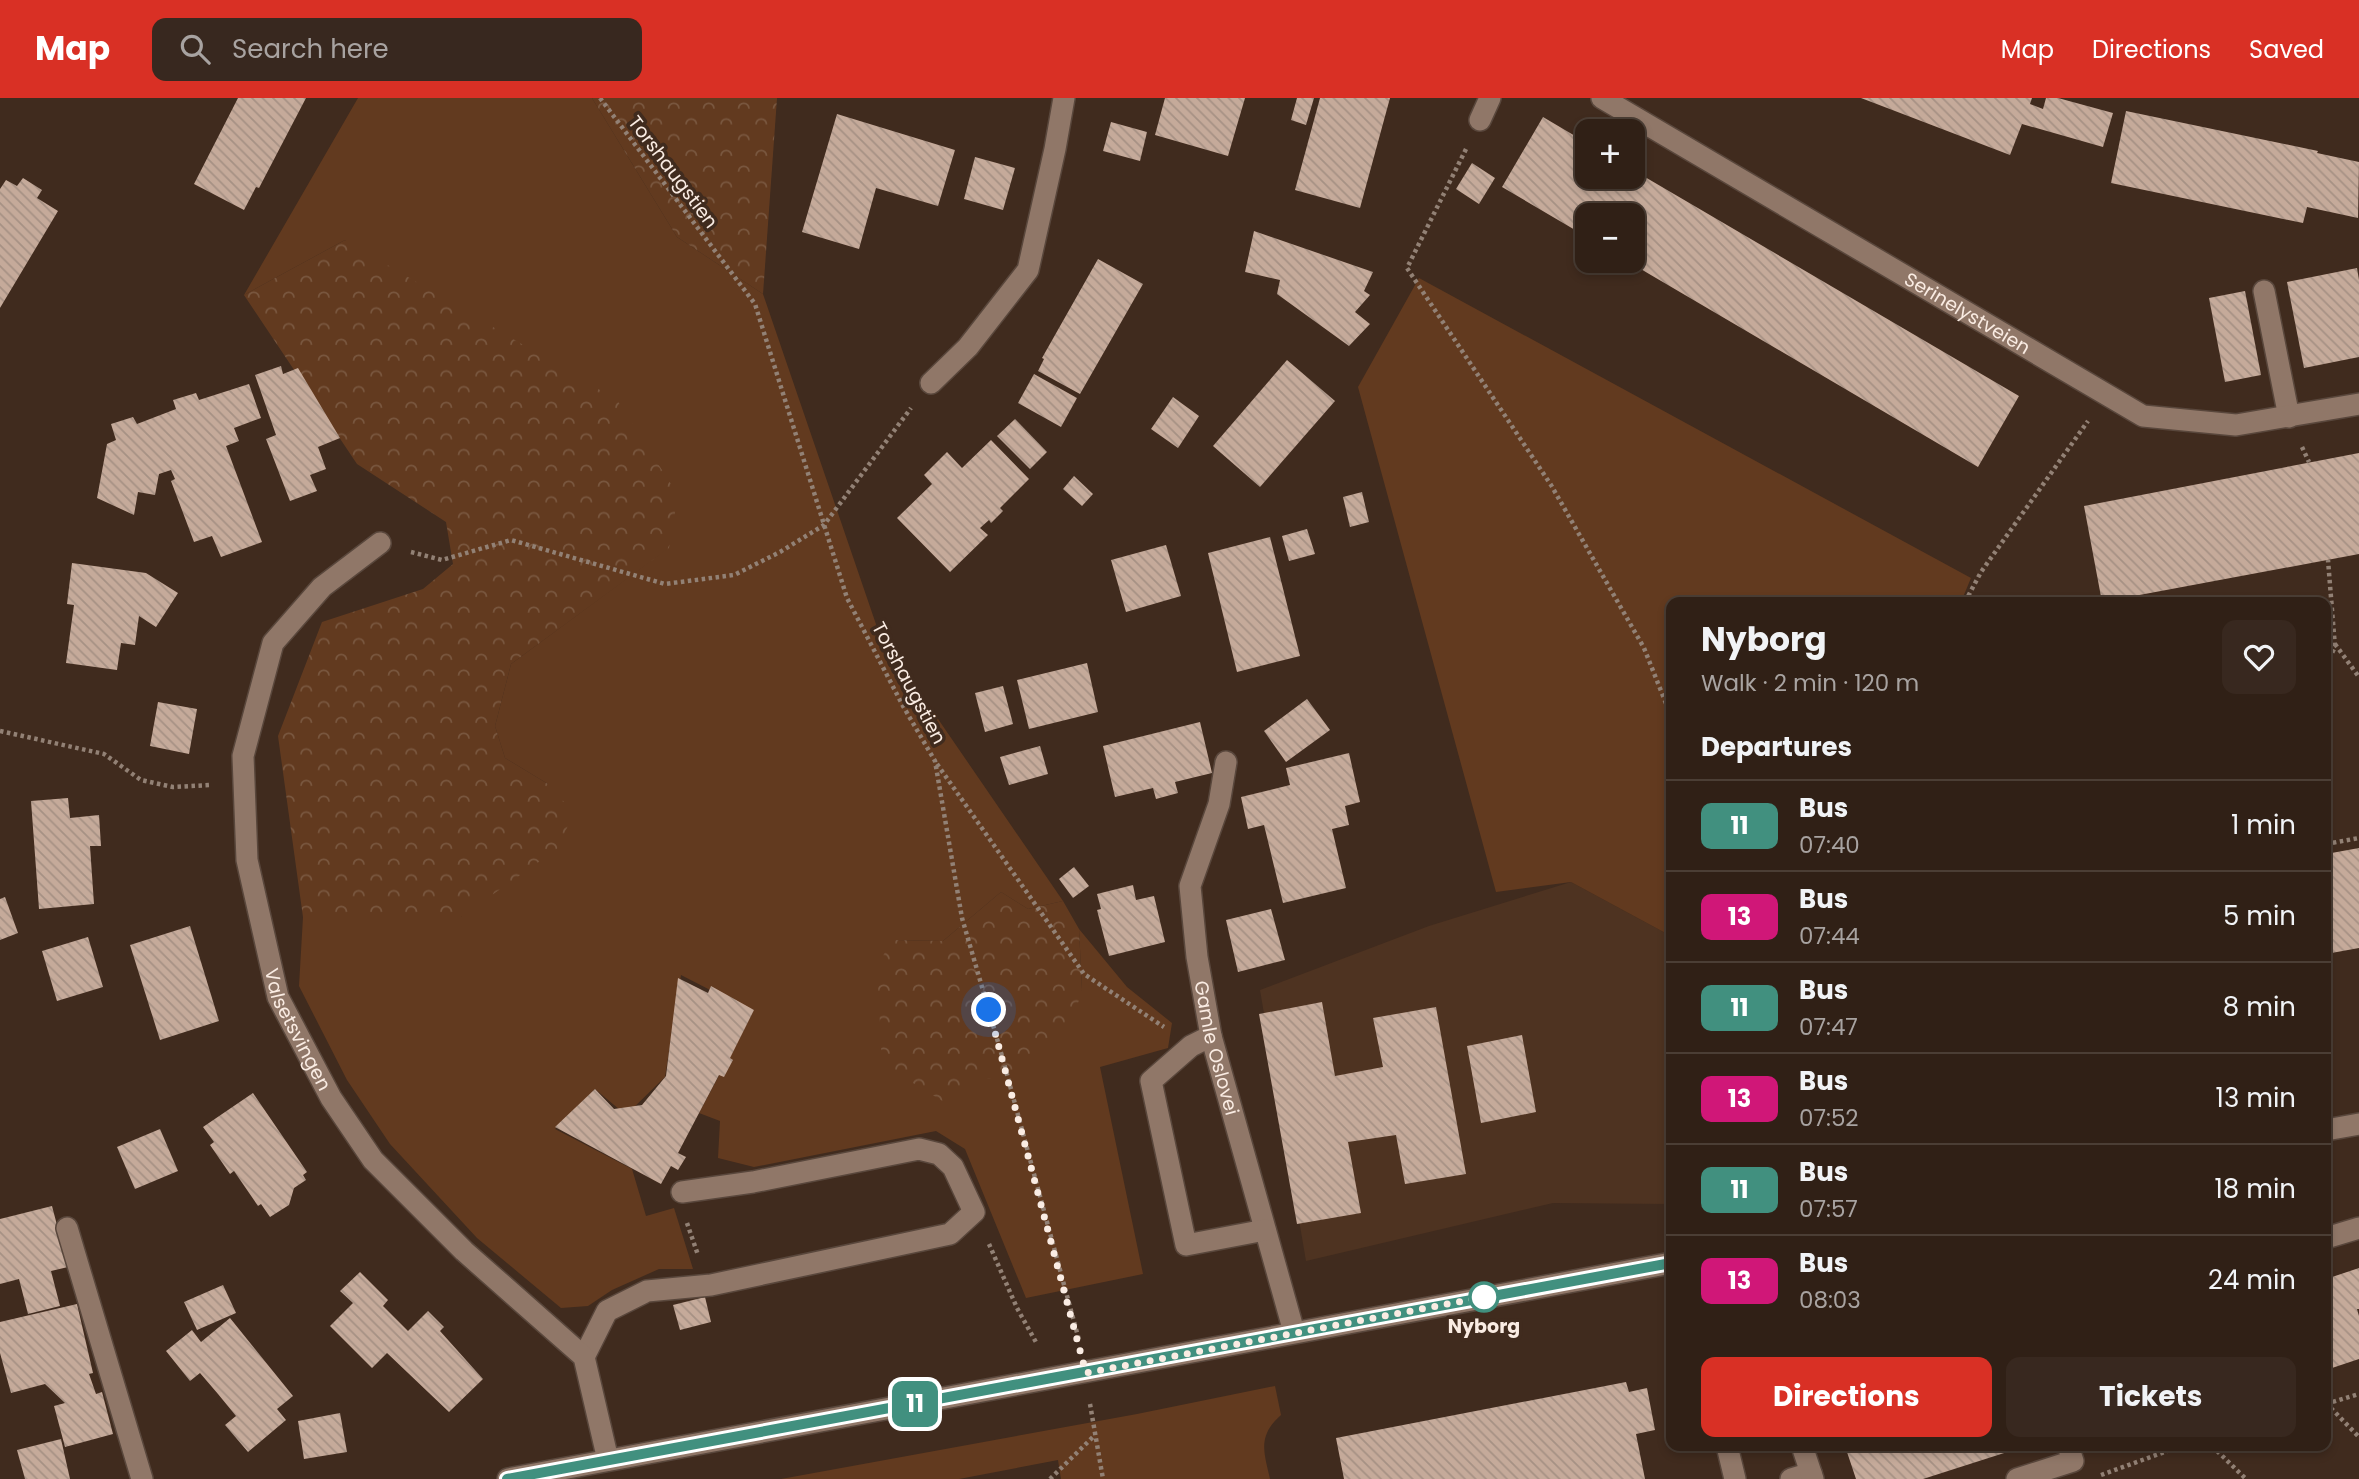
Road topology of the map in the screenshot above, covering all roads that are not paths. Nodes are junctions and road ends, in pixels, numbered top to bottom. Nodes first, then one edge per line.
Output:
1 (1064, 98) edge
2 (1490, 98) edge
3 (1602, 98) edge
4 (1480, 120) road end
5 (2264, 291) dead end
6 (931, 383) road end
7 (2359, 404) edge
8 (2289, 417) junction
9 (380, 544) road end
10 (1226, 762) dead end
11 (1211, 1036) junction
12 (2359, 1124) edge
13 (2331, 1129) edge
14 (682, 1192) dead end
15 (67, 1228) dead end
16 (2359, 1228) edge
17 (1265, 1230) junction
18 (2331, 1236) edge
19 (1666, 1264) edge
20 (1294, 1332) junction
21 (584, 1357) junction
22 (1728, 1451) edge
23 (1802, 1451) edge
24 (608, 1460) junction
25 (2073, 1462) edge
26 (1805, 1477) edge
27 (142, 1479) edge
28 (508, 1479) edge
29 (1735, 1479) edge
30 (2017, 1479) edge

1 - 6 street
2 - 4 street
3 - 8 street, Serinelystveien
5 - 8 street
7 - 8 street, Serinelystveien
9 - 21 street, Valsetsvingen
10 - 11 street, Gamle Oslovei
11 - 17 street, Gamle Oslovei
11 - 17 street
12 - 13 street
14 - 21 street
15 - 27 street
16 - 18 street
17 - 20 street, Gamle Oslovei
19 - 20 street
20 - 24 street
21 - 24 street
22 - 29 street
23 - 26 street
24 - 28 street
25 - 30 street

